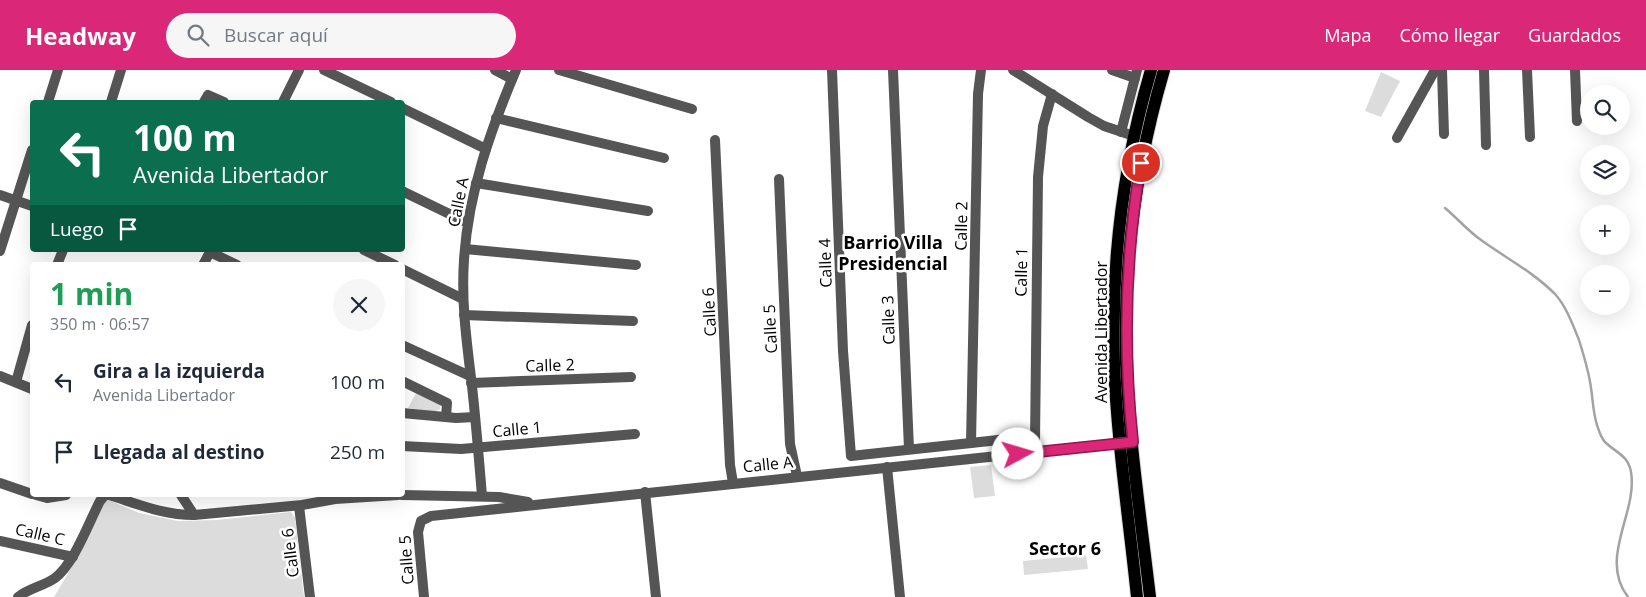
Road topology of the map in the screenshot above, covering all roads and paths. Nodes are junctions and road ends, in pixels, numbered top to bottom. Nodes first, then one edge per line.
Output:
1 (58, 70) edge
2 (121, 70) edge
3 (299, 70) edge
4 (324, 70) edge
5 (495, 70) edge
6 (559, 70) edge
7 (832, 70) edge
8 (893, 70) edge
9 (980, 70) edge
10 (1013, 70) edge
11 (1112, 70) edge
12 (1151, 70) edge
13 (1164, 70) edge
14 (1435, 70) edge
15 (1442, 70) edge
16 (1484, 70) edge
17 (1527, 70) edge
18 (1575, 70) edge
19 (514, 74) edge
20 (1136, 74) edge
21 (1052, 94) junction
22 (49, 100) edge
23 (112, 100) edge
24 (284, 100) edge
25 (387, 100) edge
26 (405, 109) edge
27 (692, 110) dead end
28 (496, 118) junction
29 (1577, 120) dead end
30 (1121, 132) junction
31 (1444, 134) dead end
32 (1134, 136) junction
33 (1530, 137) dead end
34 (1396, 138) dead end
35 (715, 140) dead end
36 (1486, 145) dead end
37 (486, 149) junction
38 (30, 156) edge
39 (664, 158) dead end
40 (780, 179) dead end
41 (476, 183) junction
42 (405, 192) edge
43 (0, 195) edge
44 (16, 200) junction
45 (30, 205) edge
46 (648, 211) dead end
47 (468, 223) junction
48 (465, 249) junction
49 (0, 252) edge
50 (212, 252) edge
51 (368, 252) edge
52 (231, 262) edge
53 (389, 262) edge
54 (636, 266) dead end
55 (405, 270) edge
56 (463, 299) junction
57 (464, 315) junction
58 (633, 321) dead end
59 (30, 333) edge
60 (405, 347) edge
61 (0, 376) edge
62 (630, 377) dead end
63 (471, 380) junction
64 (16, 382) junction
65 (405, 382) edge
66 (30, 388) edge
67 (405, 413) edge
68 (446, 417) junction
69 (475, 417) junction
70 (635, 434) dead end
71 (1035, 436) junction
72 (971, 443) junction
73 (1127, 443) junction
74 (405, 446) edge
75 (933, 447) junction
76 (478, 448) junction
77 (909, 449) junction
78 (1035, 452) junction
79 (878, 453) junction
80 (934, 462) junction
81 (883, 468) junction
82 (797, 476) junction
83 (0, 483) edge
84 (733, 483) junction
85 (645, 492) junction
86 (30, 493) edge
87 (405, 495) edge
88 (482, 496) junction
89 (103, 497) edge
90 (116, 497) edge
91 (182, 497) edge
92 (366, 497) edge
93 (536, 504) junction
94 (299, 506) junction
95 (194, 515) junction
96 (421, 521) joint
97 (0, 540) edge
98 (73, 557) junction
99 (18, 597) edge
100 (310, 597) edge
101 (424, 597) edge
102 (656, 597) edge
103 (900, 597) edge
104 (1137, 597) edge
105 (1150, 597) edge

1 - 22 street
2 - 23 street
3 - 24 street
4 - 25 street
5 - 19 street
6 - 27 street
7 - 79 street, Calle 4
8 - 77 street, Calle 3
9 - 72 street, Calle 2
10 - 21 street
11 - 20 street
12 - 32 main road, Avenida Libertador
13 - 73 main road, Avenida Libertador
14 - 34 street
15 - 31 street
16 - 36 street
17 - 33 street
18 - 29 street
19 - 28 street, Calle A
20 - 30 street
21 - 30 street
21 - 71 street, Calle 1
26 - 37 street
28 - 37 street, Calle A
28 - 39 street
30 - 32 street
32 - 73 main road, Avenida Libertador
35 - 84 street, Calle 6
37 - 41 street, Calle A
38 - 44 street
40 - 82 street, Calle 5
41 - 46 street
41 - 47 street, Calle A
42 - 47 street
43 - 44 street
44 - 45 street
44 - 49 street
47 - 48 street, Calle A
48 - 54 street
48 - 56 street, Calle A
50 - 52 street
51 - 53 street
55 - 56 street
56 - 57 street, Calle A
57 - 58 street
57 - 63 street, Calle A
59 - 64 street
60 - 63 street, Calle 2
61 - 64 street
62 - 63 street, Calle 2
63 - 69 street, Calle A
64 - 66 street
65 - 68 street
67 - 68 street
68 - 69 street
69 - 76 street, Calle A
70 - 76 street, Calle 1
71 - 72 street
71 - 78 street, Calle 1
72 - 75 street
73 - 78 street, Calle A
73 - 104 main road, Avenida Libertador
73 - 105 main road, Avenida Libertador
74 - 76 street, Calle 1
75 - 77 street
75 - 80 street
76 - 88 street, Calle A
77 - 79 street
78 - 80 street, Calle A
79 - 81 street
80 - 81 street, Calle A
81 - 82 street, Calle A
81 - 103 street
82 - 84 street, Calle A
83 - 86 street
84 - 85 street, Calle A
85 - 93 street, Calle A
85 - 102 street
87 - 88 street
88 - 93 street
89 - 98 street
90 - 95 street
91 - 95 street
92 - 94 street
93 - 96 street, Calle A
94 - 95 street
94 - 100 street, Calle 6
96 - 101 street, Calle 5
97 - 98 street, Calle C
98 - 99 street

